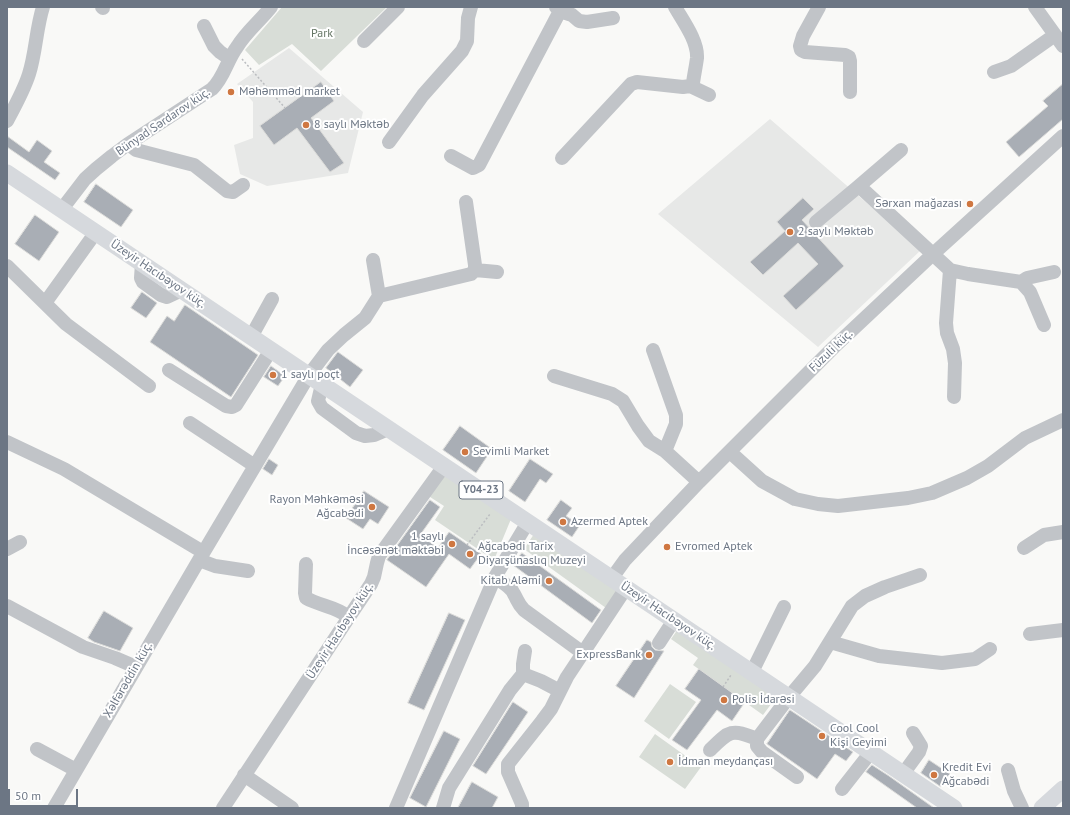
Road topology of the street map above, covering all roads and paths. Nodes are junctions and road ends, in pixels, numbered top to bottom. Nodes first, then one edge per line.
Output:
1 (43, 7) edge
2 (398, 7) edge
3 (471, 7) edge
4 (675, 7) edge
5 (819, 7) edge
6 (1035, 7) edge
7 (270, 8) edge
8 (558, 9) edge
9 (613, 18) dead end
10 (204, 26) dead end
11 (1059, 40) edge
12 (364, 41) dead end
13 (232, 54) junction
14 (994, 72) dead end
15 (690, 86) junction
16 (850, 92) dead end
17 (709, 95) dead end
18 (285, 108) dead end
19 (7, 121) edge
20 (1063, 136) edge
21 (389, 142) dead end
22 (128, 144) junction
23 (901, 150) dead end
24 (451, 156) dead end
25 (562, 158) dead end
26 (7, 173) edge
27 (243, 185) dead end
28 (858, 186) junction
29 (466, 202) dead end
30 (62, 209) junction
31 (816, 222) dead end
32 (96, 232) junction
33 (933, 254) junction
34 (372, 260) dead end
35 (7, 266) edge
36 (475, 270) junction
37 (950, 270) junction
38 (497, 272) dead end
39 (1054, 272) dead end
40 (1021, 282) junction
41 (378, 296) junction
42 (272, 299) dead end
43 (45, 303) junction
44 (1044, 325) dead end
45 (251, 337) junction
46 (272, 350) junction
47 (653, 350) dead end
48 (169, 370) dead end
49 (554, 376) dead end
50 (315, 380) junction
51 (149, 386) dead end
52 (954, 397) dead end
53 (1063, 420) edge
54 (190, 423) dead end
55 (7, 442) edge
56 (665, 451) junction
57 (730, 452) junction
58 (255, 466) junction
59 (444, 466) junction
60 (699, 482) junction
61 (498, 502) junction
62 (528, 522) junction
63 (1063, 532) edge
64 (20, 542) dead end
65 (468, 545) dead end
66 (1024, 548) dead end
67 (7, 549) edge
68 (201, 556) junction
69 (306, 564) dead end
70 (248, 571) dead end
71 (920, 575) dead end
72 (495, 577) junction
73 (619, 583) junction
74 (7, 606) edge
75 (784, 607) dead end
76 (349, 617) junction
77 (674, 620) junction
78 (1063, 630) edge
79 (1030, 634) dead end
80 (830, 642) junction
81 (659, 643) dead end
82 (990, 649) dead end
83 (525, 651) dead end
84 (583, 653) junction
85 (136, 667) junction
86 (752, 672) junction
87 (523, 674) junction
88 (560, 691) junction
89 (789, 697) junction
90 (913, 733) dead end
91 (757, 739) junction
92 (37, 749) dead end
93 (710, 750) dead end
94 (871, 752) junction
95 (76, 770) junction
96 (1008, 770) dead end
97 (903, 774) junction
98 (244, 775) junction
99 (798, 777) dead end
100 (842, 789) dead end
101 (1063, 789) edge
102 (54, 808) edge
103 (223, 808) edge
104 (292, 808) edge
105 (396, 808) edge
106 (442, 808) edge
107 (522, 808) edge
108 (954, 808) edge
109 (1022, 808) edge
110 (1042, 808) edge

1 - 19 street
2 - 12 street
3 - 21 street
4 - 15 street
5 - 16 street
6 - 11 street
7 - 13 street, Bünyad Sərdarov küç.
8 - 9 street
8 - 24 street
10 - 13 street
11 - 14 street
13 - 18 path
13 - 22 street, Bünyad Sərdarov küç.
15 - 17 street
15 - 25 street
20 - 33 street, Füzuli küç.
22 - 27 street
22 - 30 street, Bünyad Sərdarov küç.
23 - 28 street
26 - 30 main road, Üzeyir Hacıbəyov küç. / Y04-23
28 - 31 street
28 - 33 street
29 - 36 street
30 - 32 main road, Üzeyir Hacıbəyov küç. / Y04-23
32 - 43 street
32 - 45 main road, Üzeyir Hacıbəyov küç. / Y04-23
33 - 37 street
33 - 57 street, Füzuli küç.
34 - 41 street
35 - 43 street
36 - 38 street
36 - 41 street
37 - 40 street
37 - 52 street
39 - 40 street
40 - 44 street
41 - 50 street
42 - 45 street
43 - 51 street
45 - 46 main road, Üzeyir Hacıbəyov küç. / Y04-23
46 - 48 street
46 - 50 main road, Üzeyir Hacıbəyov küç. / Y04-23
47 - 56 street
49 - 56 street
50 - 58 street, Xəlfərəddin küç.
50 - 59 main road, Üzeyir Hacıbəyov küç. / Y04-23
53 - 57 street
54 - 58 street
55 - 68 street
56 - 60 street
57 - 60 street, Füzuli küç.
58 - 68 street, Xəlfərəddin küç.
59 - 61 main road, Üzeyir Hacıbəyov küç. / Y04-23
59 - 76 street, Üzeyir Hacıbəyov küç.
60 - 73 street, Füzuli küç.
61 - 62 main road, Üzeyir Hacıbəyov küç. / Y04-23
61 - 65 path
62 - 72 street
62 - 73 main road, Üzeyir Hacıbəyov küç. / Y04-23
63 - 66 street
64 - 67 street
68 - 70 street
68 - 85 street, Xəlfərəddin küç.
69 - 76 street
71 - 80 street
72 - 84 street
72 - 105 street
73 - 77 main road, Üzeyir Hacıbəyov küç. / Y04-23
73 - 84 street, Füzuli küç.
74 - 85 street
75 - 86 street
76 - 98 street, Üzeyir Hacıbəyov küç.
77 - 81 street
77 - 86 main road, Üzeyir Hacıbəyov küç. / Y04-23
78 - 79 street
80 - 82 street
80 - 89 street
83 - 87 street
84 - 88 street, Füzuli küç.
85 - 95 street, Xəlfərəddin küç.
86 - 89 main road, Üzeyir Hacıbəyov küç. / Y04-23
87 - 88 street
87 - 106 street
88 - 107 street, Füzuli küç.
89 - 91 street
89 - 94 main road, Üzeyir Hacıbəyov küç. / Y04-23
90 - 97 street
91 - 93 street
91 - 99 street
92 - 95 street
94 - 97 main road, Üzeyir Hacıbəyov küç. / Y04-23
94 - 100 street
95 - 102 street, Xəlfərəddin küç.
96 - 109 street
97 - 108 main road, Üzeyir Hacıbəyov küç. / Y04-23
98 - 103 street, Üzeyir Hacıbəyov küç.
98 - 104 street
101 - 110 main road

